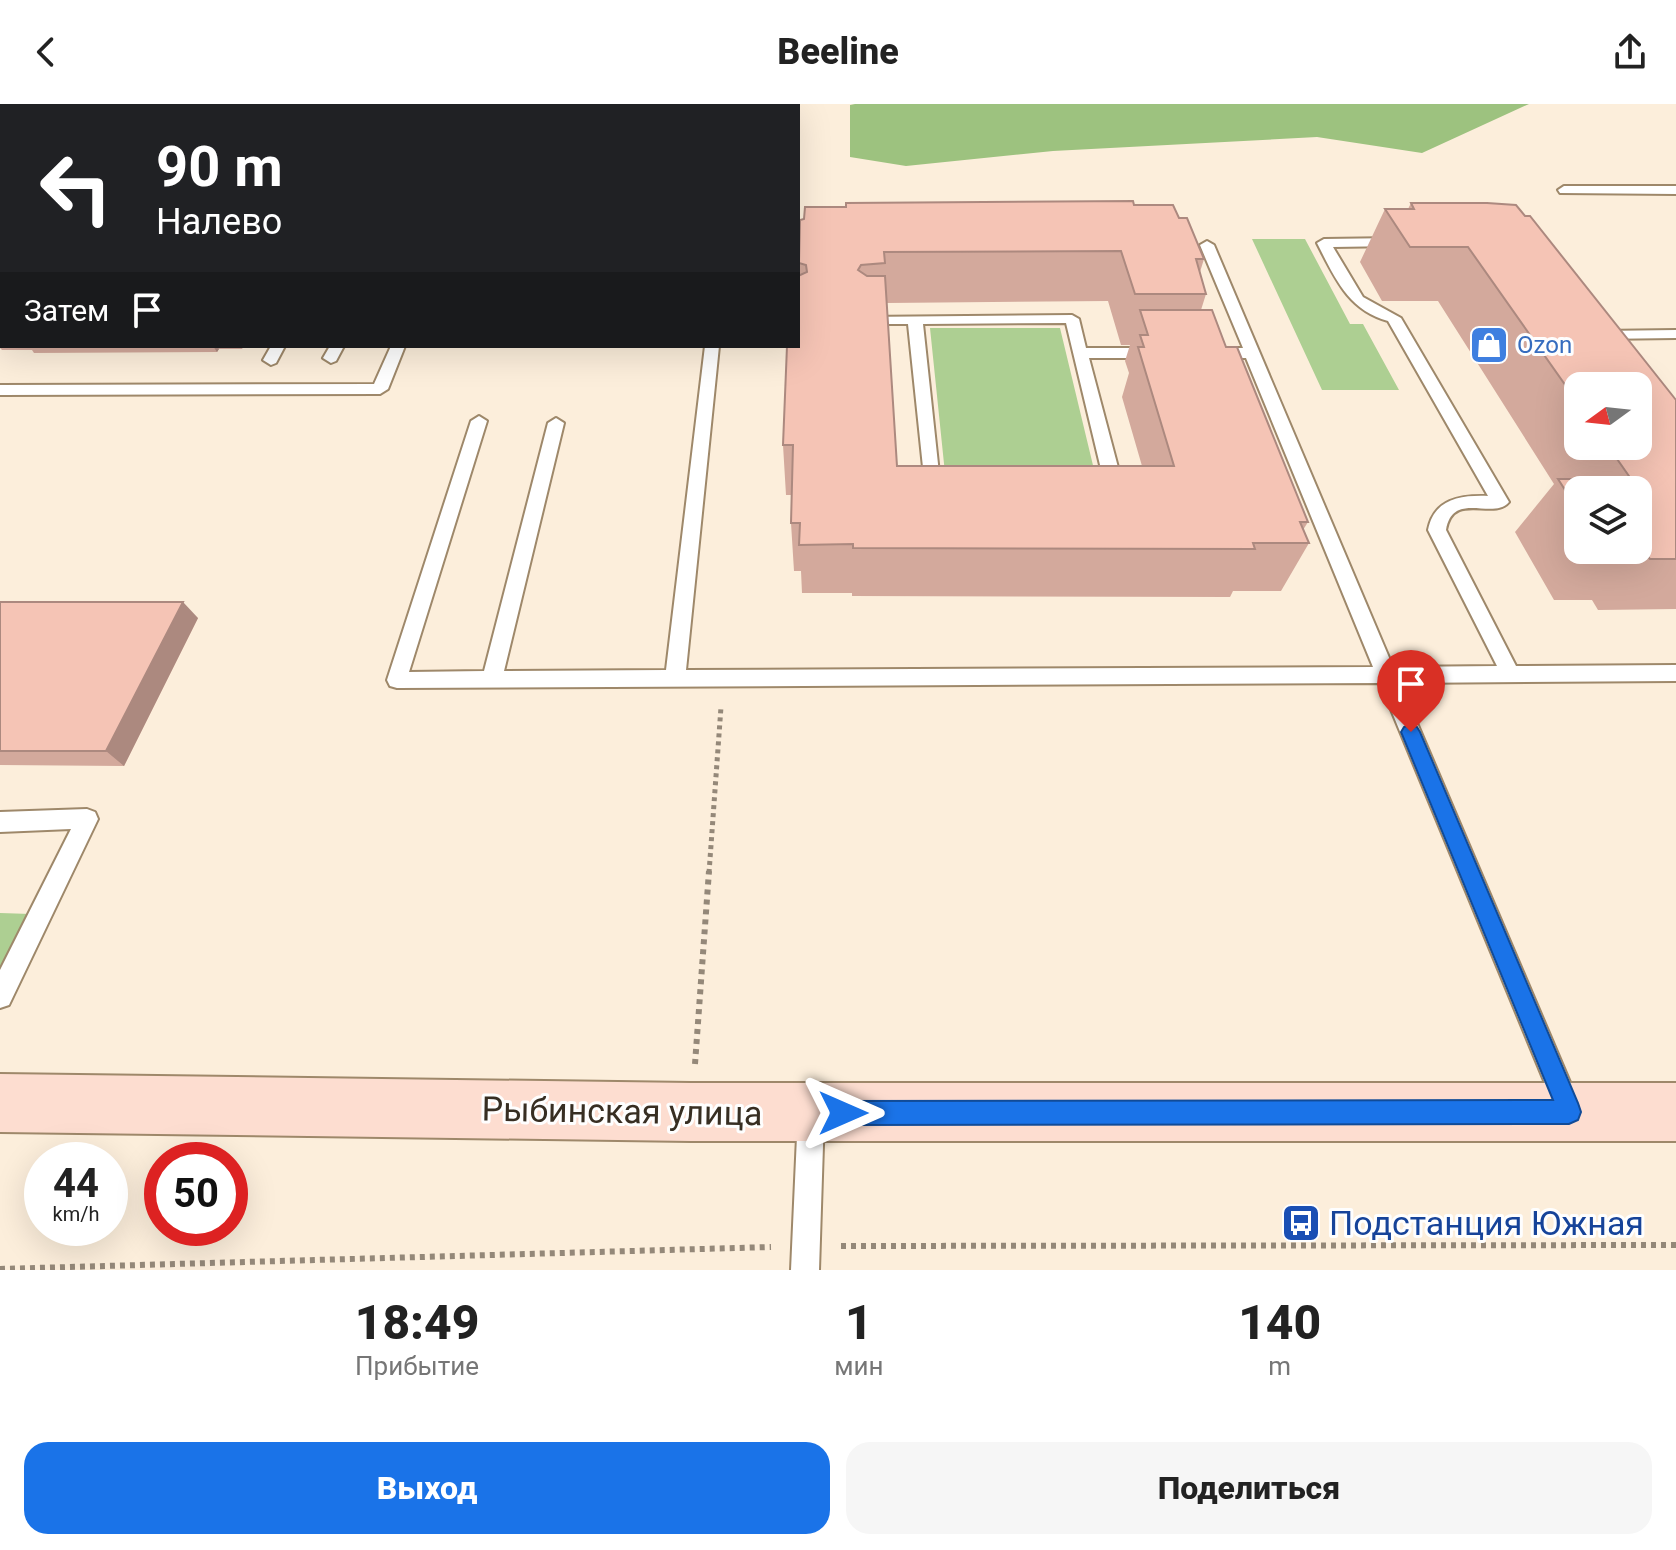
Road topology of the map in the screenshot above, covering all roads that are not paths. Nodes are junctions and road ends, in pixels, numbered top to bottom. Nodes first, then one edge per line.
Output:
1 (1564, 190) dead end
2 (1676, 190) edge
3 (1418, 242) edge
4 (1207, 245) dead end
5 (867, 320) edge
6 (915, 320) junction
7 (1676, 334) edge
8 (397, 348) edge
9 (712, 348) edge
10 (1080, 353) junction
11 (1252, 353) junction
12 (1614, 355) edge
13 (0, 390) edge
14 (479, 421) dead end
15 (556, 423) dead end
16 (947, 492) edge
17 (1100, 492) edge
18 (1510, 673) junction
19 (1676, 673) edge
20 (1386, 674) junction
21 (675, 678) junction
22 (492, 679) junction
23 (0, 822) edge
24 (0, 996) edge
25 (0, 1103) edge
26 (1569, 1112) junction
27 (1676, 1112) edge
28 (811, 1113) junction
29 (805, 1270) edge

1 - 2 lane
3 - 18 lane
4 - 11 lane
5 - 6 lane
6 - 10 lane
6 - 16 lane
7 - 12 lane
8 - 13 lane
9 - 21 lane
10 - 11 lane
10 - 17 lane
11 - 20 lane
14 - 22 lane
15 - 22 lane
18 - 19 lane
18 - 20 lane
20 - 21 lane
20 - 26 lane
21 - 22 lane
23 - 24 lane
25 - 28 main road, Рыбинская улица
26 - 27 main road, Рыбинская улица
26 - 28 main road, Рыбинская улица
28 - 29 lane

